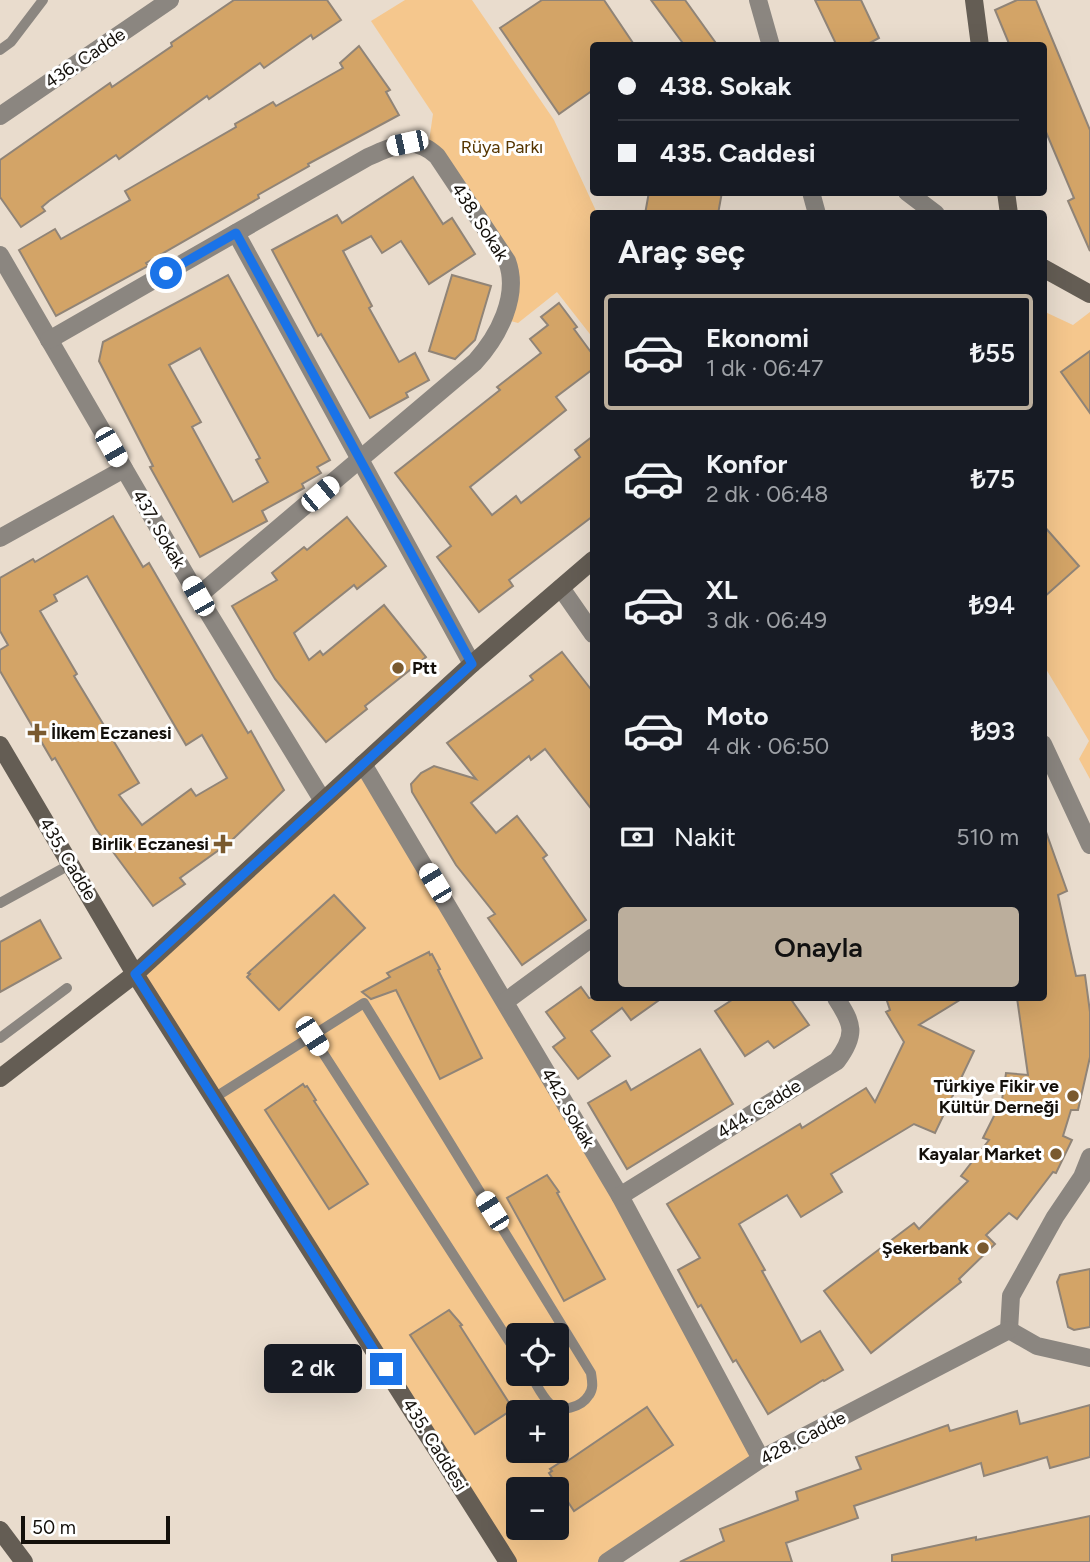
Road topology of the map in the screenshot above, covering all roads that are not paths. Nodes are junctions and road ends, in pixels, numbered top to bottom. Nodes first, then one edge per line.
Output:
1 (43, 0) edge
2 (170, 0) edge
3 (758, 0) edge
4 (974, 0) edge
5 (770, 42) edge
6 (979, 42) edge
7 (0, 50) edge
8 (0, 117) edge
9 (912, 196) edge
10 (931, 210) edge
11 (236, 233) junction
12 (0, 255) edge
13 (1047, 270) edge
14 (1090, 294) edge
15 (49, 340) junction
16 (360, 460) junction
17 (124, 469) junction
18 (0, 538) edge
19 (590, 563) edge
20 (561, 587) junction
21 (198, 596) junction
22 (590, 630) edge
23 (472, 664) junction
24 (0, 745) edge
25 (1047, 752) edge
26 (363, 764) junction
27 (1069, 798) junction
28 (323, 801) junction
29 (1090, 831) edge
30 (1090, 845) edge
31 (71, 864) junction
32 (0, 903) edge
33 (590, 939) edge
34 (135, 974) junction
35 (67, 988) dead end
36 (838, 1001) edge
37 (506, 1002) junction
38 (312, 1036) junction
39 (0, 1038) edge
40 (0, 1078) edge
41 (214, 1098) junction
42 (1090, 1157) edge
43 (620, 1196) junction
44 (560, 1323) edge
45 (1009, 1330) junction
46 (506, 1336) edge
47 (569, 1337) edge
48 (1090, 1358) edge
49 (538, 1386) edge
50 (761, 1459) junction
51 (0, 1531) edge
52 (24, 1562) edge
53 (508, 1562) edge
54 (607, 1562) edge

1 - 7 lane
2 - 8 street, 436. Cadde
3 - 5 street
4 - 6 street
9 - 10 street
11 - 15 street, 438. Sokak
11 - 16 street
11 - 16 street, 438. Sokak
12 - 15 street, 437. Sokak
13 - 14 street
15 - 17 street, 437. Sokak
16 - 21 street, 438. Sokak
16 - 23 street
17 - 18 street
17 - 21 street, 437. Sokak
19 - 20 street
20 - 22 street
20 - 23 street
21 - 28 street, 437. Sokak
23 - 26 street
24 - 31 street, 435. Cadde
25 - 27 street
26 - 28 street
26 - 37 street, 442. Sokak
27 - 29 street
27 - 30 street
28 - 34 street
31 - 32 lane
31 - 34 street, 435. Cadde
33 - 37 street
34 - 40 street
34 - 41 street, 435. Caddesi
35 - 39 lane
36 - 43 street, 444. Cadde
37 - 43 street, 442. Sokak
38 - 41 lane
38 - 44 lane
38 - 46 lane
41 - 53 street, 435. Caddesi
42 - 45 street
43 - 50 street, 442. Sokak
45 - 48 street
45 - 50 street, 428. Cadde
47 - 49 lane
50 - 54 street, 428. Cadde
51 - 52 street

